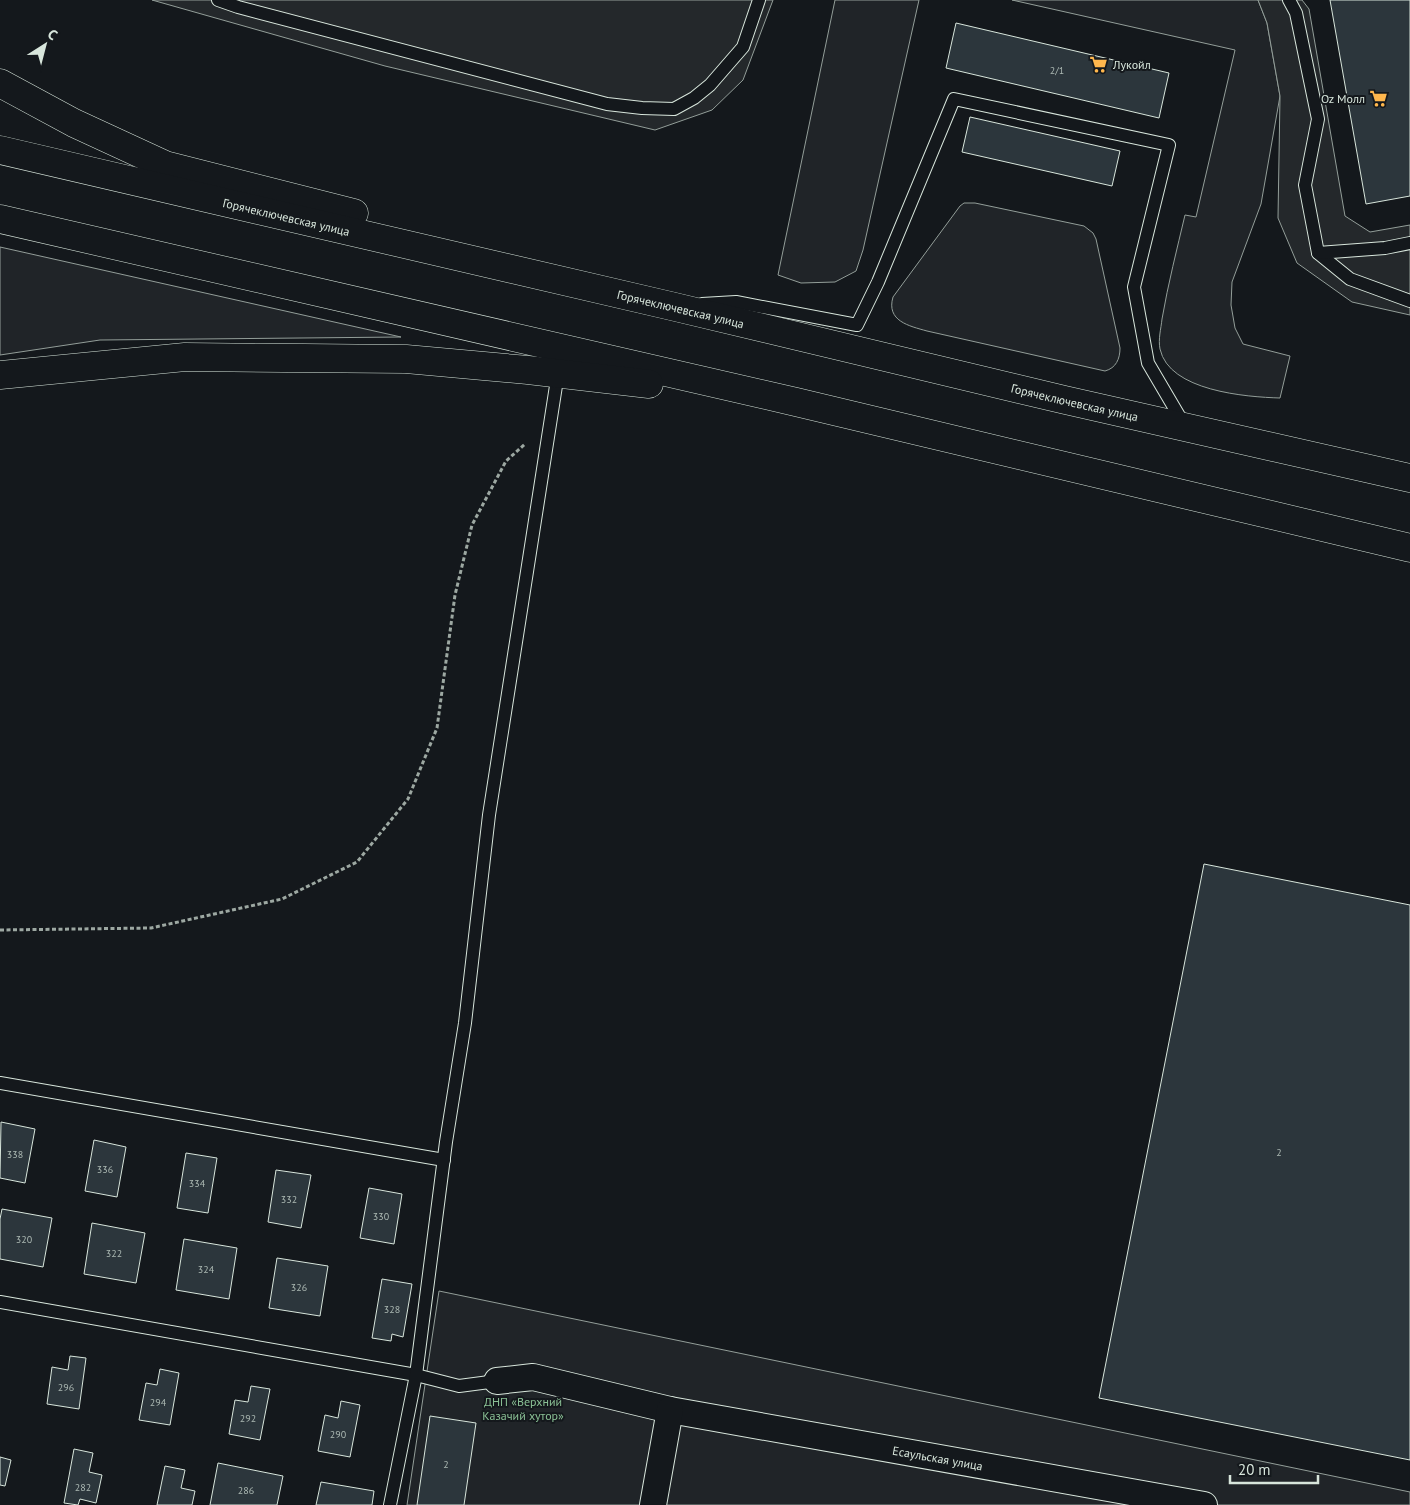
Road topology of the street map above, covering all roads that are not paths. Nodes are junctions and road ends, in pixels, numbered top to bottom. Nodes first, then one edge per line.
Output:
1 (218, 0) edge
2 (759, 0) edge
3 (1289, 0) edge
4 (0, 84) edge
5 (0, 150) edge
6 (0, 220) edge
7 (1410, 244) edge
8 (1318, 252) junction
9 (1410, 301) edge
10 (671, 306) junction
11 (558, 373) junction
12 (0, 375) edge
13 (796, 402) junction
14 (1186, 428) junction
15 (1410, 478) edge
16 (1410, 548) edge
17 (0, 1083) edge
18 (444, 1160) junction
19 (0, 1302) edge
20 (416, 1376) junction
21 (497, 1381) joint
22 (670, 1410) junction
23 (1104, 1496) edge
24 (390, 1505) edge
25 (653, 1505) edge
26 (1204, 1505) edge

1 - 2 lane
3 - 8 lane
4 - 10 main road
5 - 10 main road, Горячеключевская улица
6 - 13 main road
7 - 8 lane
8 - 9 lane
10 - 14 main road, Горячеключевская улица
10 - 14 lane
11 - 12 main road
11 - 13 main road
11 - 18 lane
13 - 16 main road
14 - 15 main road, Горячеключевская улица
17 - 18 lane
18 - 20 lane
19 - 20 lane
20 - 21 lane
20 - 24 lane
21 - 22 street, Есаульская улица
22 - 23 street, Есаульская улица
22 - 25 street
23 - 26 street, Есаульская улица

